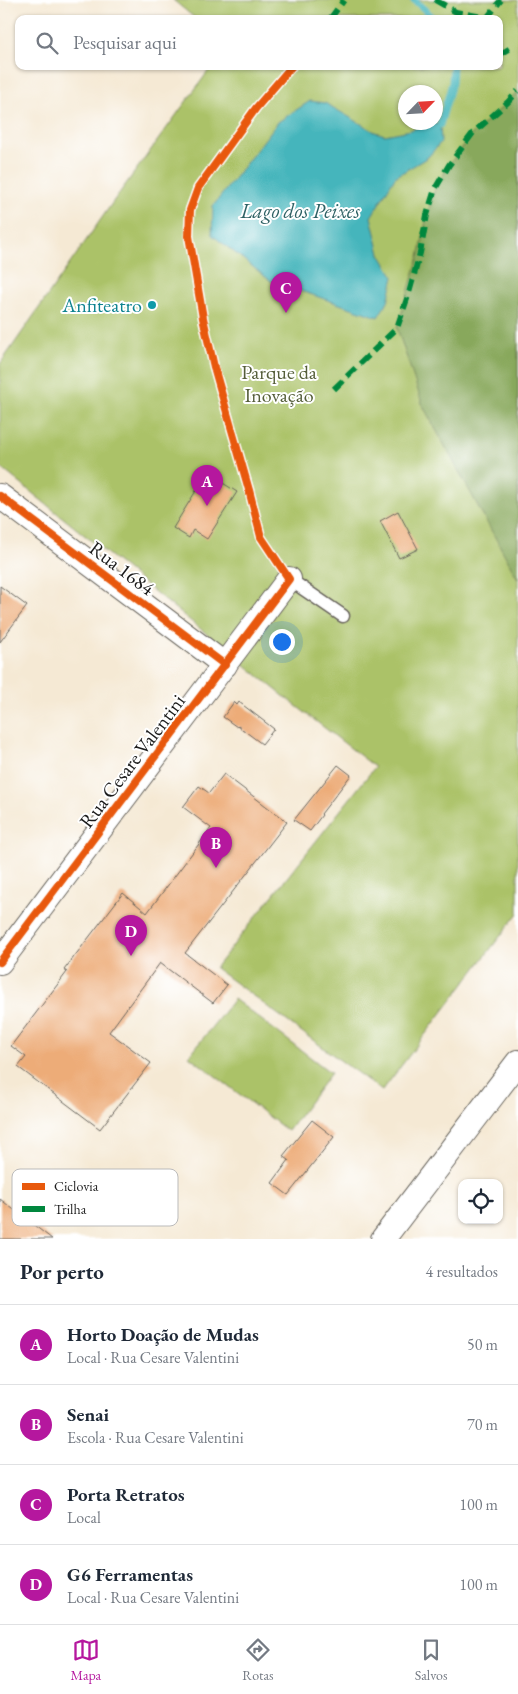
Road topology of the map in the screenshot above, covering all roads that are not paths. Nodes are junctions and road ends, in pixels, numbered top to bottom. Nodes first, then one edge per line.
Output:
1 (0, 496) edge
2 (289, 579) joint
3 (343, 616) dead end
4 (224, 665) junction
5 (0, 962) edge
6 (518, 1062) edge
7 (388, 1238) edge

1 - 4 street, Rua 1684
2 - 3 lane
2 - 4 street, Rua Cesare Valentini
4 - 5 street, Rua Cesare Valentini
6 - 7 street

